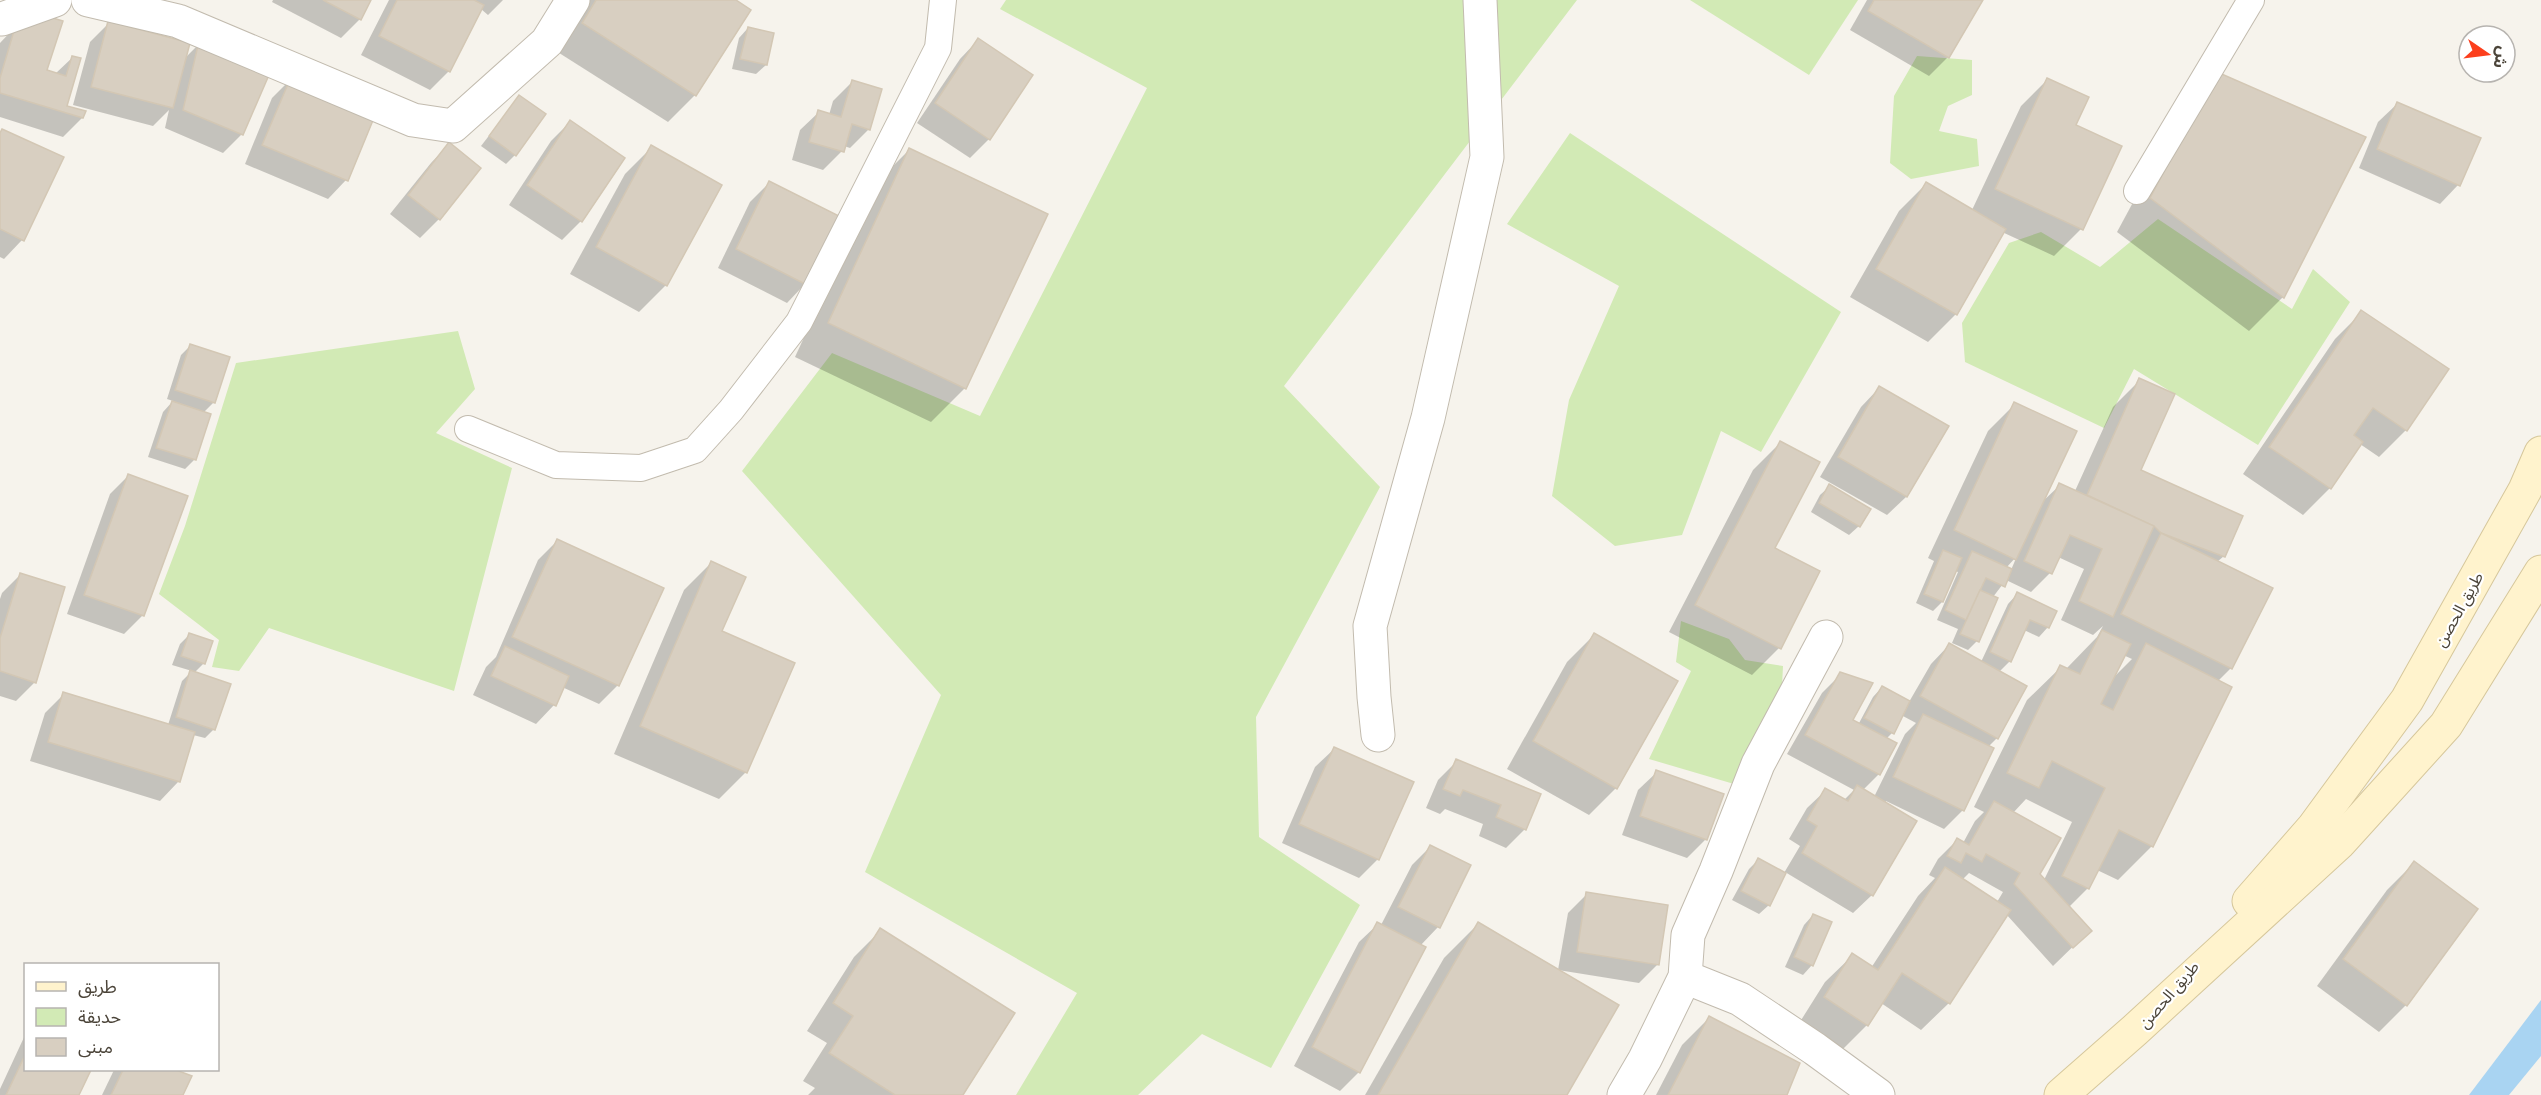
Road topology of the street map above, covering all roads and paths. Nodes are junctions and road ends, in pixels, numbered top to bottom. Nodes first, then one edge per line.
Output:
1 (55, 0) edge
2 (88, 0) edge
3 (573, 0) edge
4 (943, 0) edge
5 (1480, 0) edge
6 (2251, 0) edge
7 (1, 20) edge
8 (2137, 191) dead end
9 (468, 429) dead end
10 (2541, 453) edge
11 (2541, 572) edge
12 (1826, 637) dead end
13 (1378, 735) dead end
14 (1685, 977) junction
15 (2135, 1030) junction
16 (1624, 1095) edge
17 (1878, 1095) edge
18 (2061, 1095) edge

1 - 7 street
2 - 3 street
4 - 9 lane
5 - 13 street
6 - 8 lane
10 - 15 street, طريق الحصن
11 - 15 street, طريق الحصن
12 - 14 street
14 - 16 street
14 - 17 street
15 - 18 street

